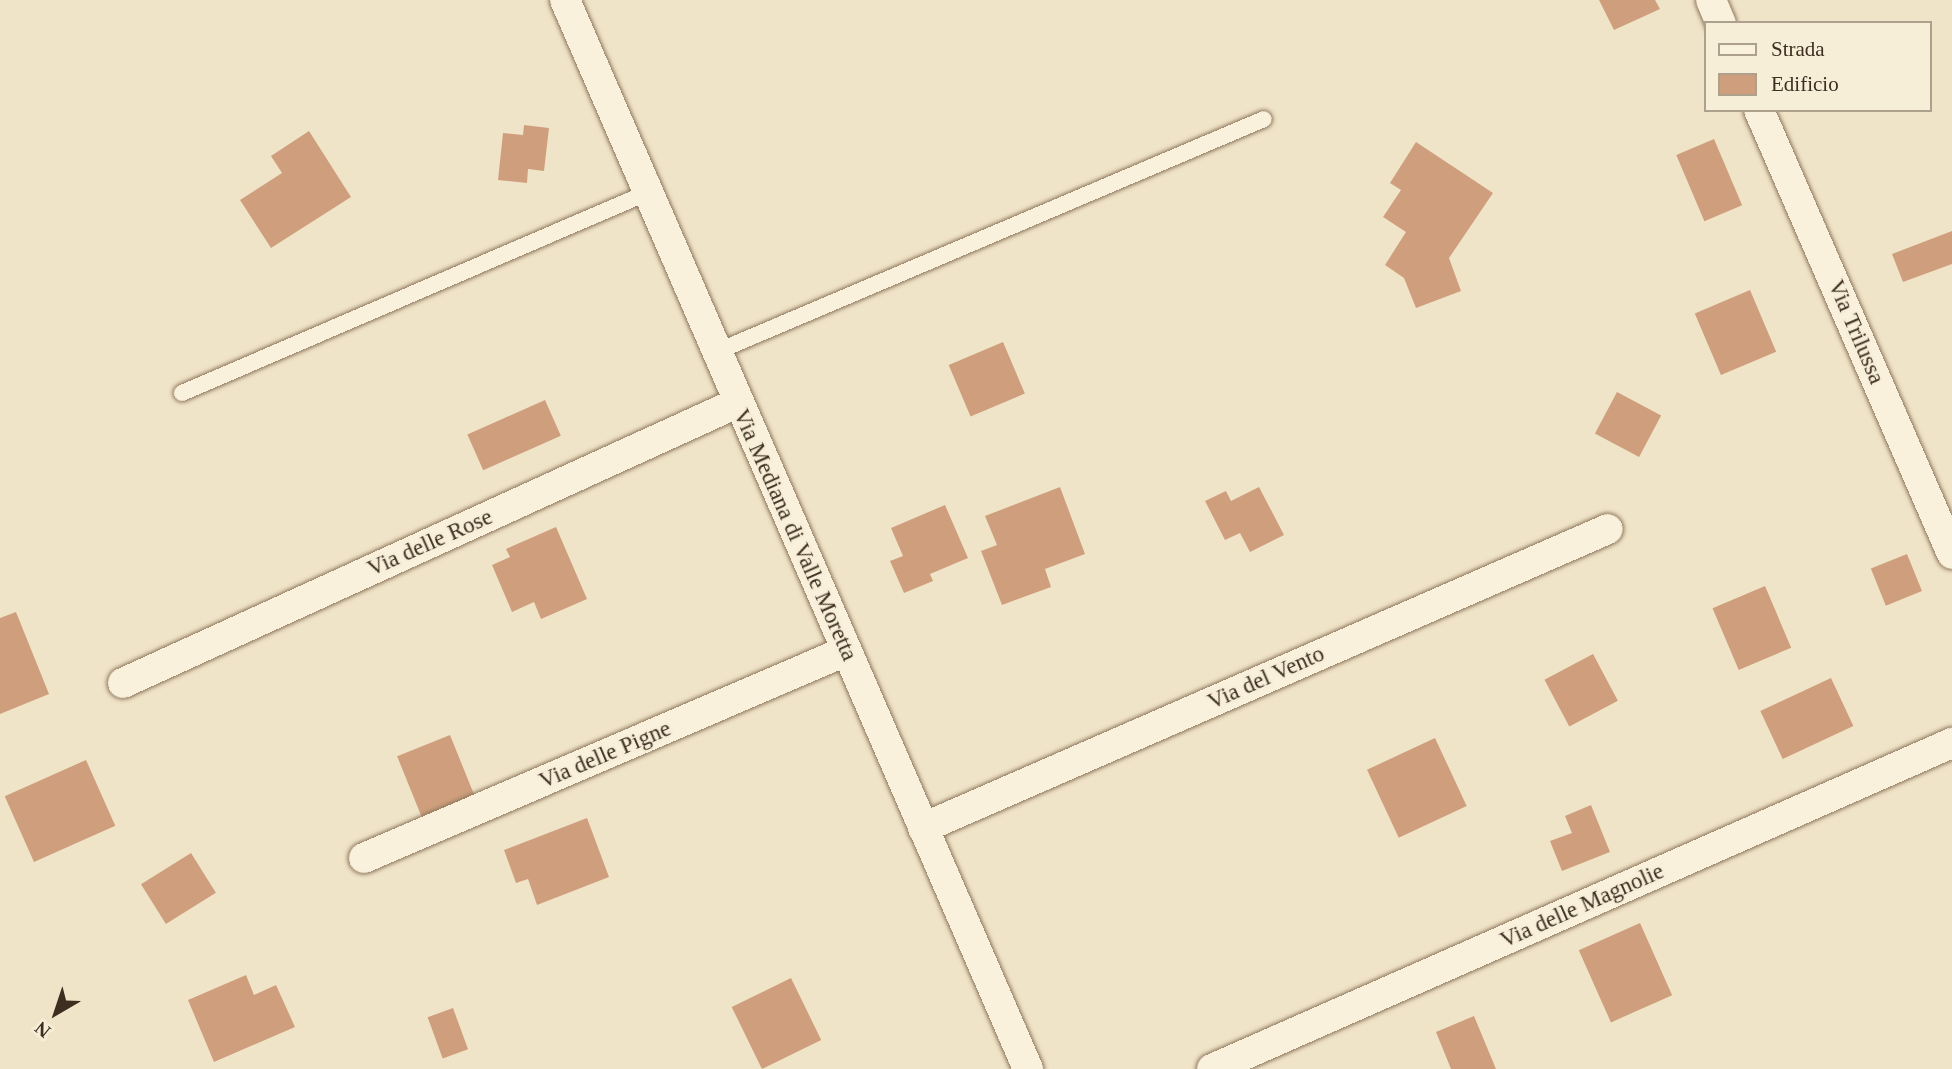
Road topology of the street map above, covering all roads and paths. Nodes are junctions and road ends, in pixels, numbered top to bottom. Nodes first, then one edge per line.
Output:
1 (565, 0) edge
2 (1711, 0) edge
3 (1720, 21) edge
4 (1760, 112) edge
5 (1264, 119) dead end
6 (649, 192) junction
7 (716, 352) junction
8 (183, 393) dead end
9 (737, 403) junction
10 (1608, 529) dead end
11 (1952, 554) edge
12 (846, 651) junction
13 (123, 682) dead end
14 (1952, 743) edge
15 (923, 828) junction
16 (364, 858) dead end
17 (1028, 1069) edge
18 (1212, 1069) edge

1 - 6 street, Via Mediana di Valle Moretta
2 - 3 street
4 - 11 street, Via Trilussa
5 - 7 lane
6 - 7 street, Via Mediana di Valle Moretta
6 - 8 lane
7 - 9 street, Via Mediana di Valle Moretta
9 - 12 street, Via Mediana di Valle Moretta
9 - 13 street, Via delle Rose
10 - 15 street, Via del Vento
12 - 15 street, Via Mediana di Valle Moretta
12 - 16 street, Via delle Pigne
14 - 18 street, Via delle Magnolie
15 - 17 street, Via Mediana di Valle Moretta

